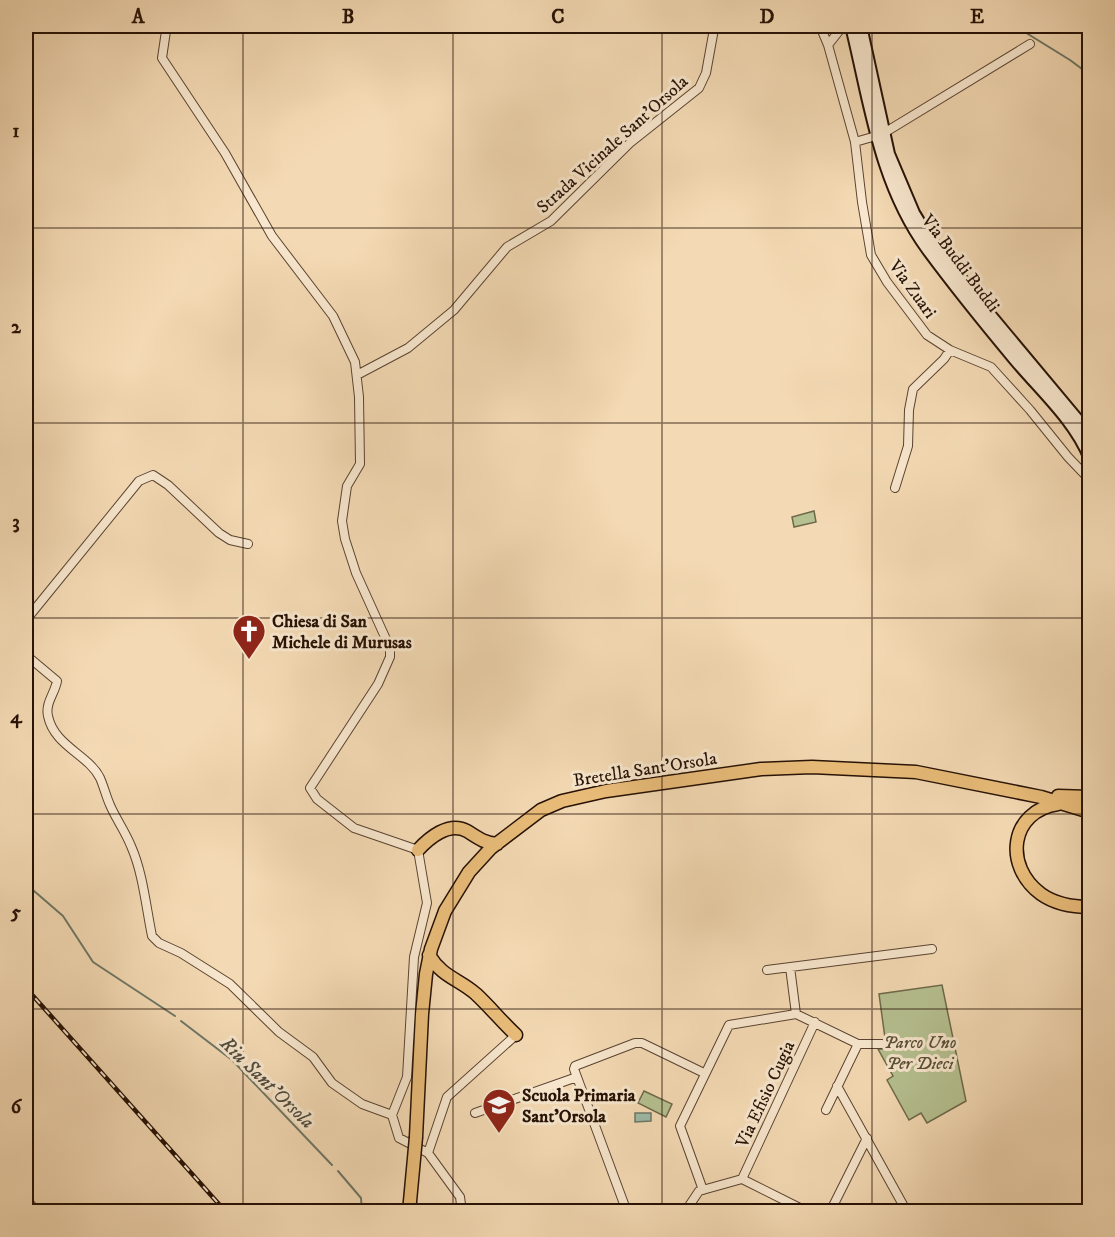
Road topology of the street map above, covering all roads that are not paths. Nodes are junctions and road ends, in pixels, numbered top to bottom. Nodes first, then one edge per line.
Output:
1 (158, 26) edge
2 (717, 26) edge
3 (820, 26) edge
4 (843, 26) edge
5 (851, 26) edge
6 (861, 26) edge
7 (828, 45) junction
8 (1030, 45) dead end
9 (880, 135) junction
10 (855, 142) junction
11 (950, 350) junction
12 (357, 375) junction
13 (1089, 436) edge
14 (1089, 459) edge
15 (1089, 480) edge
16 (895, 488) dead end
17 (248, 544) dead end
18 (26, 620) edge
19 (26, 654) edge
20 (1041, 796) junction
21 (1089, 797) edge
22 (1063, 803) junction
23 (1089, 812) edge
24 (474, 837) junction
25 (497, 844) junction
26 (418, 850) junction
27 (482, 858) junction
28 (1089, 907) edge
29 (932, 949) dead end
30 (429, 955) junction
31 (790, 967) junction
32 (767, 970) dead end
33 (446, 976) junction
34 (424, 987) junction
35 (796, 1014) junction
36 (815, 1022) junction
37 (516, 1035) joint
38 (858, 1044) junction
39 (882, 1044) dead end
40 (704, 1073) junction
41 (577, 1077) junction
42 (837, 1086) junction
43 (826, 1110) dead end
44 (475, 1113) dead end
45 (393, 1115) junction
46 (867, 1138) junction
47 (428, 1153) junction
48 (742, 1179) junction
49 (703, 1190) junction
50 (26, 1199) edge
51 (37, 1212) edge
52 (409, 1212) edge
53 (462, 1212) edge
54 (627, 1212) edge
55 (685, 1212) edge
56 (808, 1212) edge
57 (831, 1212) edge
58 (907, 1212) edge

1 - 12 street
2 - 12 street, Strada Vicinale Sant'Orsola
3 - 7 street, Via Zuari
4 - 7 street
5 - 9 main road, Via Buddi Buddi
6 - 9 main road, Via Buddi Buddi
7 - 10 street, Via Zuari
8 - 9 street
9 - 10 street
9 - 13 main road, Via Buddi Buddi
9 - 14 main road, Via Buddi Buddi
10 - 11 street, Via Zuari
11 - 15 street, Via Zuari
11 - 16 street
12 - 26 street
17 - 18 street
19 - 45 street
20 - 21 main road
20 - 22 main road, Bretella Sant'Orsola
20 - 25 main road, Bretella Sant'Orsola
22 - 23 main road, Bretella Sant'Orsola
22 - 28 main road
24 - 25 main road
24 - 26 main road
24 - 27 main road
25 - 27 main road, Bretella Sant'Orsola
26 - 45 street
27 - 30 main road, Bretella Sant'Orsola
29 - 31 street
30 - 33 main road
30 - 34 main road, Bretella Sant'Orsola
31 - 32 street
31 - 35 street
33 - 34 main road
33 - 37 main road
34 - 52 main road, Bretella Sant'Orsola, bridge
35 - 36 street
35 - 40 street, Via Efisio Cugia
36 - 38 street
36 - 48 street, Via Efisio Cugia
37 - 47 street
38 - 39 street
38 - 42 street
40 - 41 street
40 - 49 street, Via Efisio Cugia
41 - 44 street
41 - 54 street
42 - 43 street
42 - 46 street
45 - 47 street
46 - 57 street
46 - 58 street
47 - 53 street
48 - 49 street
48 - 56 street
49 - 55 street
50 - 51 street

